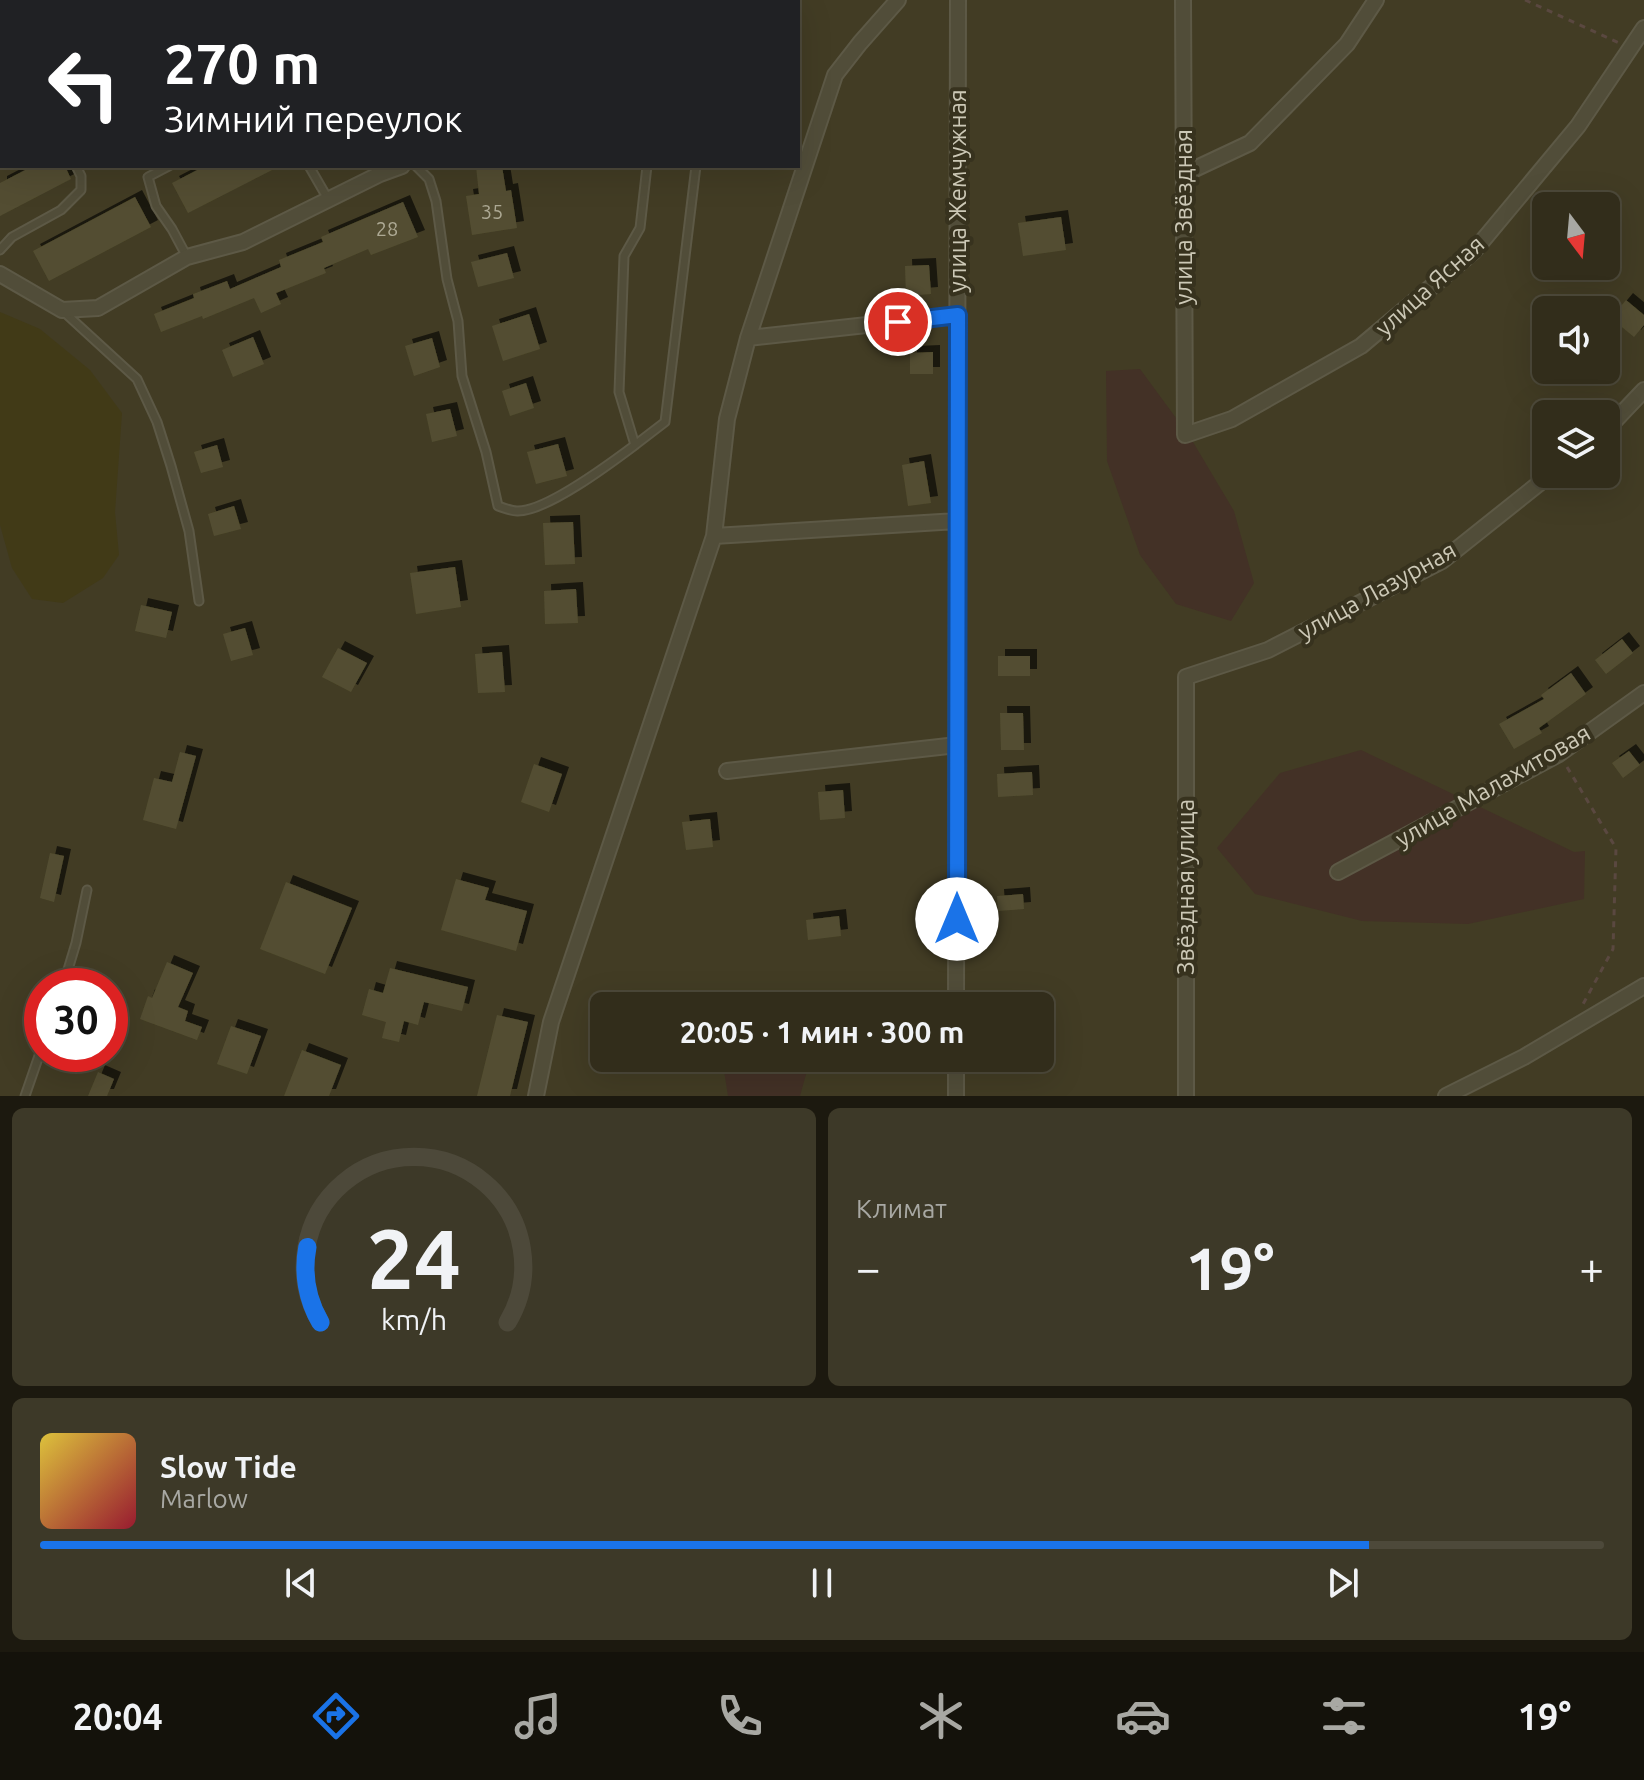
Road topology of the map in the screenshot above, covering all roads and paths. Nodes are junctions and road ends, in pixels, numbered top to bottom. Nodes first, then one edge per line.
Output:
1 (898, 0) edge
2 (958, 0) edge
3 (1183, 0) edge
4 (1376, 0) edge
5 (1525, 0) edge
6 (1644, 28) edge
7 (1630, 48) junction
8 (77, 168) edge
9 (165, 168) edge
10 (310, 168) edge
11 (396, 168) edge
12 (418, 168) edge
13 (647, 168) edge
14 (696, 168) edge
15 (1184, 174) junction
16 (328, 199) junction
17 (0, 250) edge
18 (187, 257) junction
19 (0, 274) edge
20 (62, 310) junction
21 (958, 315) junction
22 (748, 338) junction
23 (1644, 390) edge
24 (1620, 415) edge
25 (1185, 435) joint
26 (635, 445) junction
27 (1533, 488) edge
28 (957, 521) junction
29 (714, 536) junction
30 (199, 601) dead end
31 (1186, 677) joint
32 (1644, 693) edge
33 (957, 745) junction
34 (1559, 754) junction
35 (727, 771) dead end
36 (1338, 872) dead end
37 (87, 890) dead end
38 (68, 968) edge
39 (1644, 986) edge
40 (956, 992) edge
41 (1569, 1030) junction
42 (33, 1072) edge
43 (956, 1072) edge
44 (25, 1096) edge
45 (536, 1096) edge
46 (956, 1096) edge
47 (1186, 1096) edge
48 (1446, 1096) edge

1 - 22 street
2 - 21 street, улица Жемчужная
3 - 15 street, улица Звёздная
4 - 15 street
5 - 7 path
6 - 7 street, улица Ясная
7 - 25 street, улица Ясная
8 - 17 lane
9 - 18 lane
10 - 16 lane
11 - 16 street
12 - 26 lane
13 - 26 lane
14 - 26 lane
15 - 25 street, улица Звёздная
16 - 18 street
18 - 20 street
19 - 20 street
20 - 30 lane
21 - 22 street
21 - 28 street, улица Жемчужная
22 - 29 street
23 - 24 street
27 - 31 street, улица Лазурная
28 - 29 street
28 - 33 street, улица Жемчужная
29 - 45 street
31 - 47 street, Звёздная улица
32 - 34 street, улица Малахитовая
33 - 35 street
33 - 40 street, улица Жемчужная
34 - 36 street, улица Малахитовая
34 - 41 path
37 - 38 lane
39 - 41 street
41 - 48 street
42 - 44 lane
43 - 46 street

